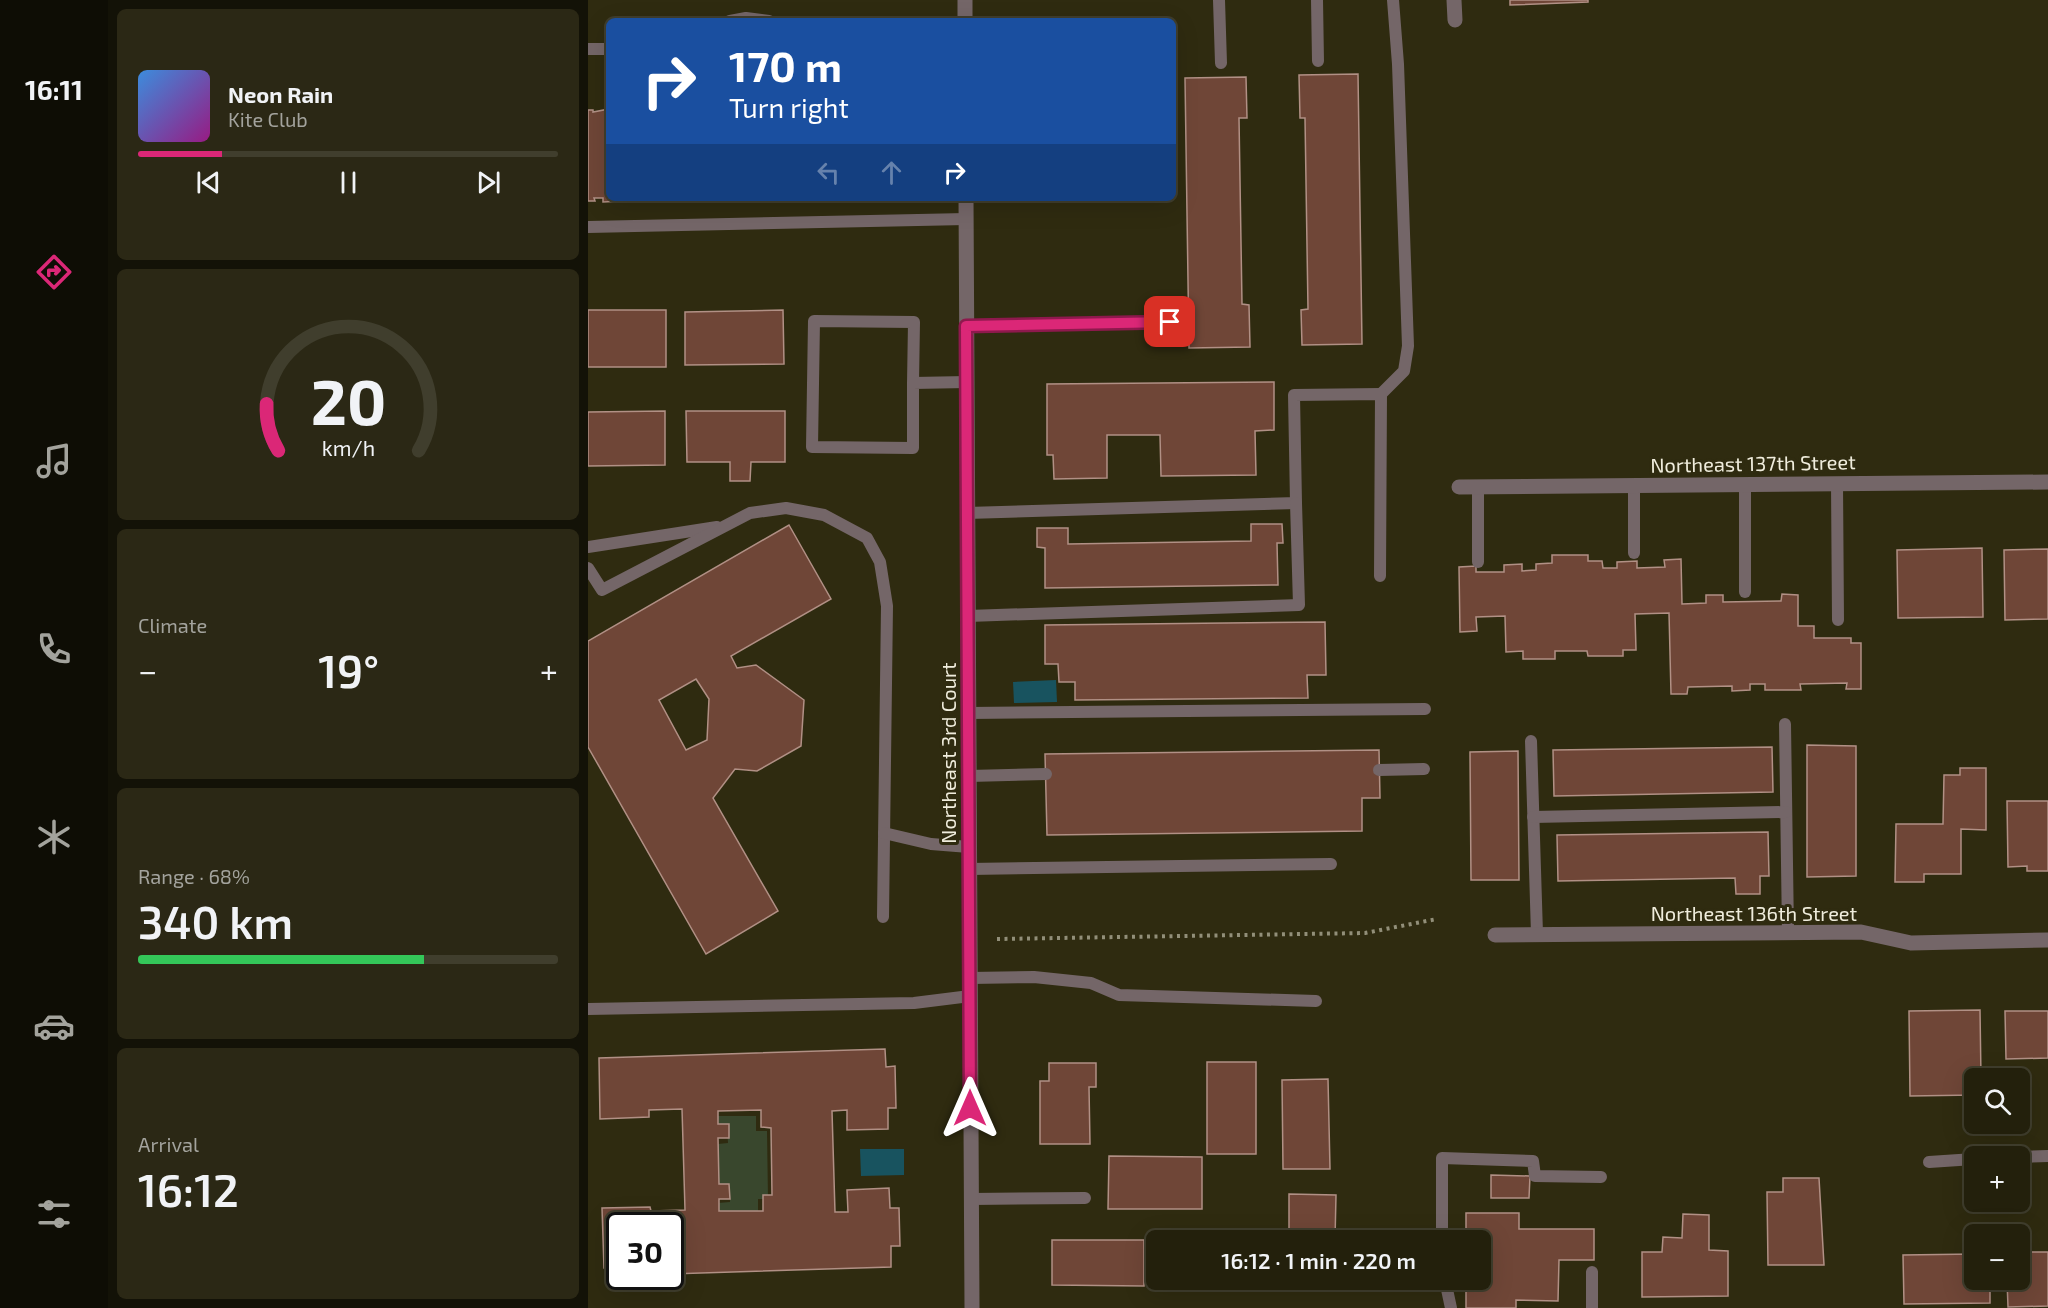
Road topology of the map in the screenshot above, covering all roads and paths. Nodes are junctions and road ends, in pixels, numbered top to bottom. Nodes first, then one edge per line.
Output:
1 (965, 0) edge
2 (1219, 0) edge
3 (1317, 0) edge
4 (1393, 0) edge
5 (1454, 0) edge
6 (965, 18) edge
7 (1455, 20) dead end
8 (606, 48) edge
9 (588, 49) edge
10 (1318, 62) dead end
11 (1221, 63) dead end
12 (966, 201) edge
13 (966, 219) junction
14 (588, 227) edge
15 (1170, 322) dead end
16 (966, 326) junction
17 (913, 382) junction
18 (966, 382) junction
19 (1381, 394) junction
20 (2048, 482) edge
21 (1837, 483) junction
22 (1745, 484) junction
23 (1634, 485) junction
24 (1459, 487) dead end
25 (1478, 487) junction
26 (1296, 504) junction
27 (967, 513) junction
28 (727, 526) junction
29 (588, 547) edge
30 (1634, 553) dead end
31 (1478, 562) dead end
32 (588, 568) edge
33 (1380, 576) dead end
34 (1745, 592) dead end
35 (968, 616) junction
36 (1838, 620) dead end
37 (1425, 709) dead end
38 (969, 713) junction
39 (1785, 724) dead end
40 (1531, 741) dead end
41 (1424, 769) dead end
42 (1379, 770) dead end
43 (1046, 774) dead end
44 (969, 776) junction
45 (1786, 812) junction
46 (1533, 818) junction
47 (884, 833) junction
48 (969, 847) junction
49 (1331, 864) dead end
50 (969, 869) junction
51 (883, 917) dead end
52 (1437, 919) dead end
53 (1788, 933) junction
54 (1537, 934) junction
55 (1495, 935) dead end
56 (997, 939) dead end
57 (2048, 940) edge
58 (970, 978) junction
59 (970, 996) junction
60 (1316, 1001) dead end
61 (588, 1009) edge
62 (2048, 1156) edge
63 (2030, 1157) edge
64 (1964, 1160) edge
65 (1929, 1162) dead end
66 (1601, 1177) dead end
67 (971, 1198) junction
68 (1085, 1198) dead end
69 (1442, 1230) edge
70 (1592, 1272) dead end
71 (1447, 1290) edge
72 (972, 1308) edge
73 (1451, 1308) edge
74 (1592, 1308) edge

1 - 6 street
2 - 11 lane
3 - 10 lane
4 - 19 lane
5 - 7 street
8 - 9 lane
12 - 13 street, Northeast 3rd Court
13 - 14 lane
13 - 16 street, Northeast 3rd Court
15 - 16 lane
16 - 18 street, Northeast 3rd Court
17 - 17 lane
17 - 18 lane
18 - 27 street, Northeast 3rd Court
19 - 26 lane
19 - 33 lane
20 - 21 street, Northeast 137th Street
21 - 22 street, Northeast 137th Street
21 - 36 lane
22 - 23 street, Northeast 137th Street
22 - 34 lane
23 - 25 street, Northeast 137th Street
23 - 30 lane
24 - 25 street, Northeast 137th Street
25 - 31 lane
26 - 27 lane
26 - 35 lane
27 - 35 street, Northeast 3rd Court
28 - 29 lane
28 - 32 lane
28 - 47 lane
35 - 38 street, Northeast 3rd Court
37 - 38 lane
38 - 44 street, Northeast 3rd Court
39 - 45 lane
40 - 46 lane
41 - 42 lane
43 - 44 lane
44 - 48 street, Northeast 3rd Court
45 - 46 lane
45 - 53 lane
46 - 54 lane
47 - 48 lane
47 - 51 lane
48 - 50 street, Northeast 3rd Court
49 - 50 lane
50 - 58 street, Northeast 3rd Court
52 - 56 path
53 - 54 street, Northeast 136th Street
53 - 57 street, Northeast 136th Street
54 - 55 street, Northeast 136th Street
58 - 59 street, Northeast 3rd Court
58 - 60 lane
59 - 61 lane
59 - 67 street, Northeast 3rd Court
62 - 63 lane
64 - 65 lane
66 - 69 lane
67 - 68 lane
67 - 72 street, Northeast 3rd Court
70 - 74 lane
71 - 73 lane

